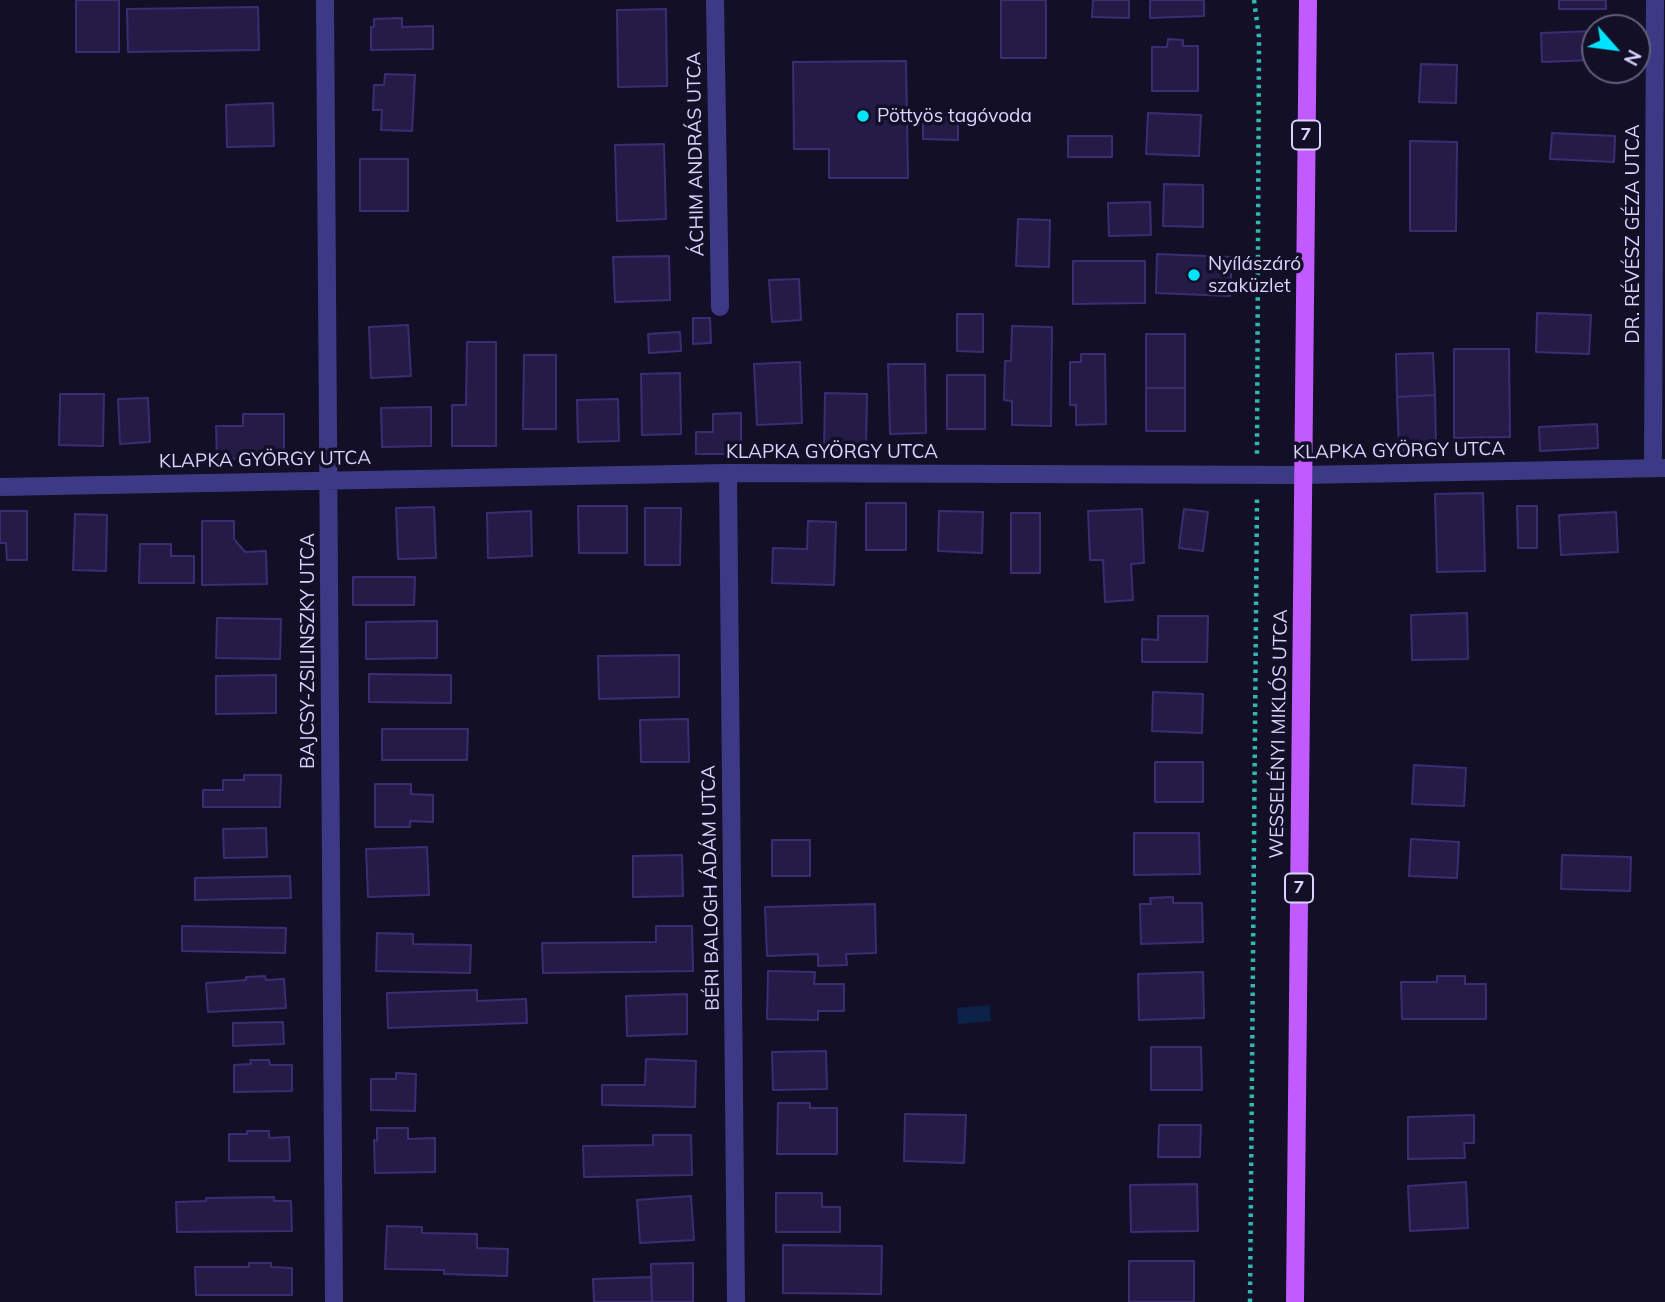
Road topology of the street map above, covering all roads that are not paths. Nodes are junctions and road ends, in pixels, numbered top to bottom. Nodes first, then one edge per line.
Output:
1 (325, 0) edge
2 (715, 0) edge
3 (1308, 0) edge
4 (1655, 0) edge
5 (720, 307) dead end
6 (1659, 468) edge
7 (727, 473) junction
8 (1303, 475) junction
9 (328, 479) junction
10 (0, 487) edge
11 (334, 1302) edge
12 (736, 1302) edge
13 (1295, 1302) edge

1 - 9 street, BAJCSY-ZSILINSZKY UTCA
2 - 5 street, ÁCHIM ANDRÁS UTCA
3 - 8 main road, WESSELÉNYI MIKLÓS UTCA / 7
4 - 6 street, DR. RÉVÉSZ GÉZA UTCA
6 - 8 street, KLAPKA GYÖRGY UTCA
7 - 8 street, KLAPKA GYÖRGY UTCA
7 - 9 street, KLAPKA GYÖRGY UTCA
7 - 12 street, BÉRI BALOGH ÁDÁM UTCA
8 - 13 main road, WESSELÉNYI MIKLÓS UTCA / 7
9 - 10 street, KLAPKA GYÖRGY UTCA
9 - 11 street, BAJCSY-ZSILINSZKY UTCA

